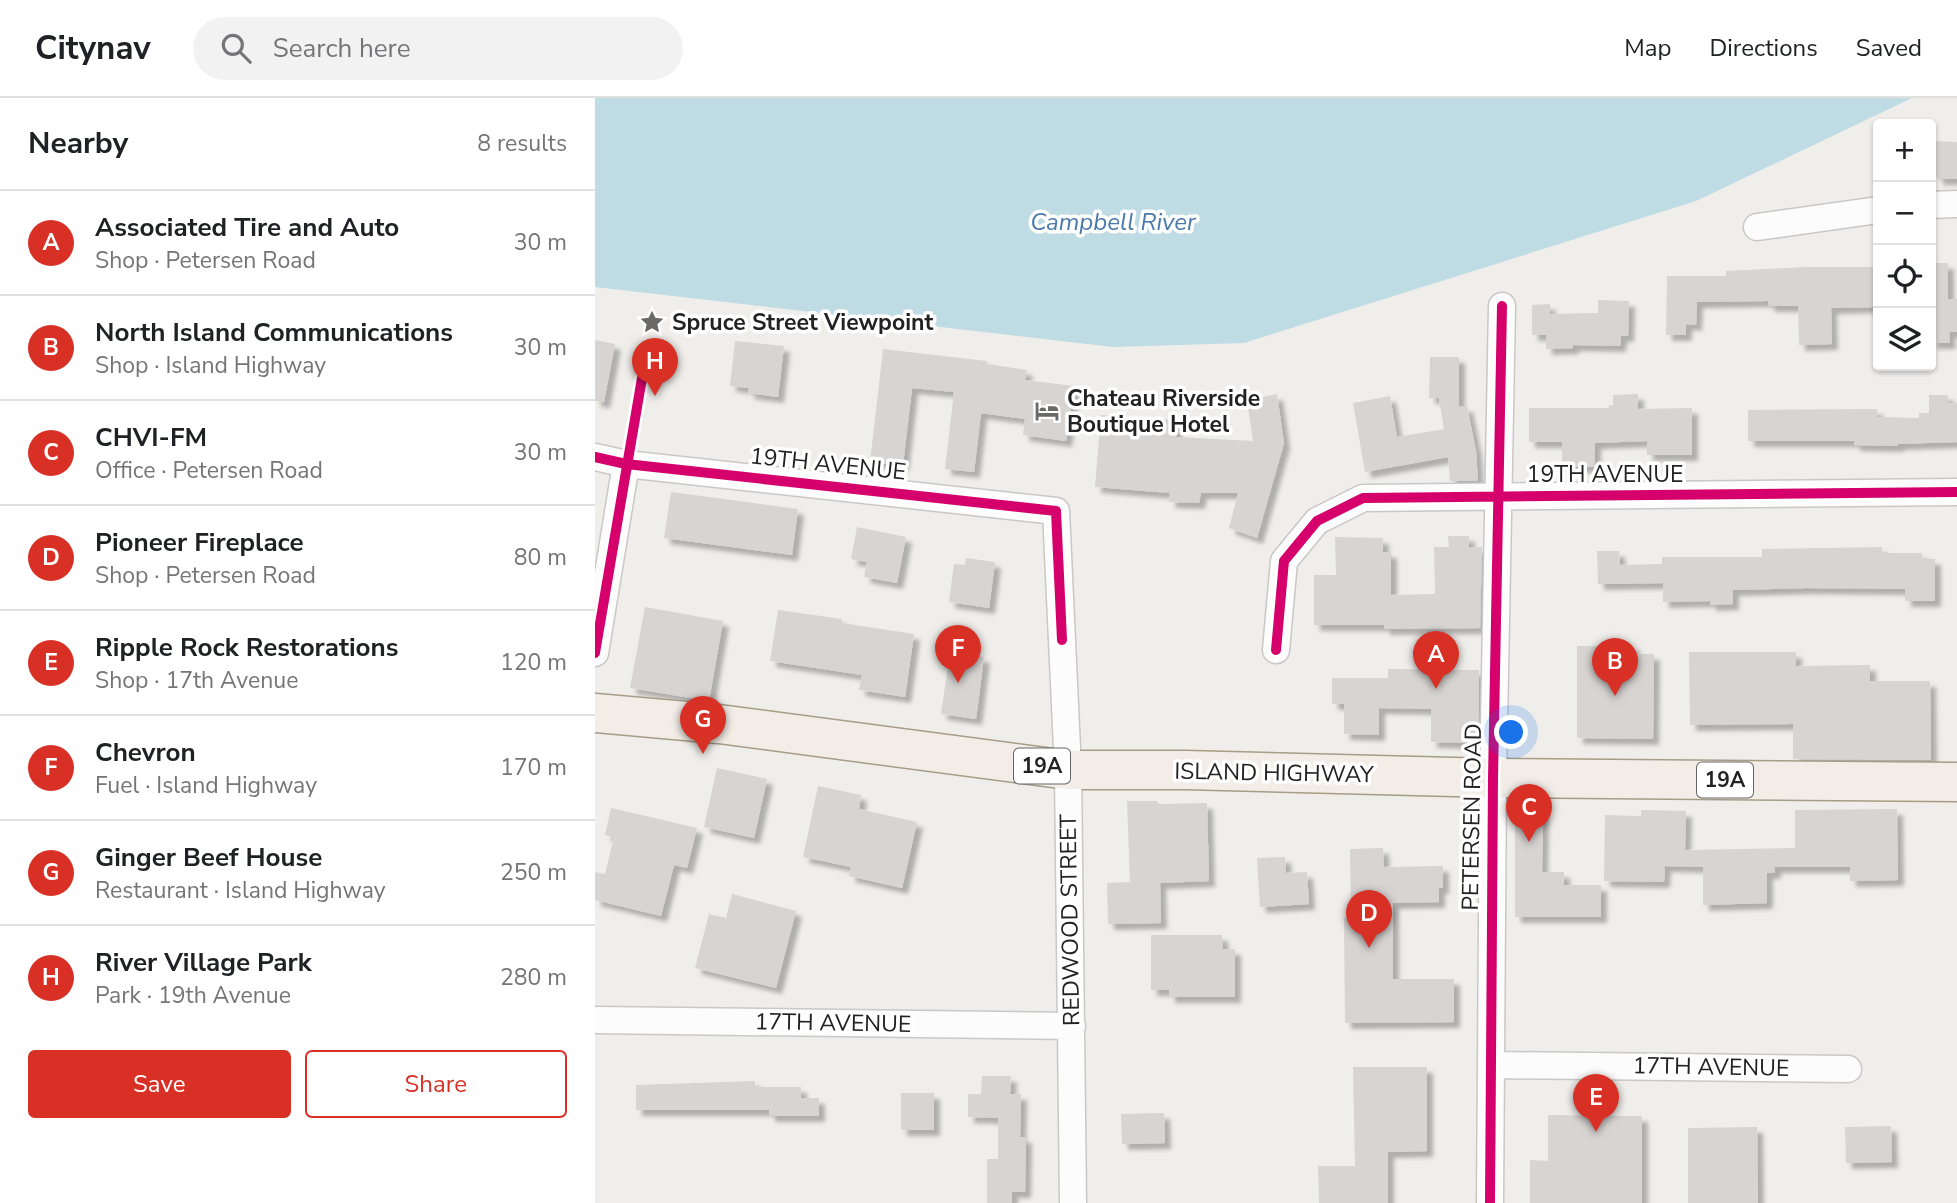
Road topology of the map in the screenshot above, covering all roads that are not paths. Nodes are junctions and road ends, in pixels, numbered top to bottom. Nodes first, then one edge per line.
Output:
1 (1957, 204) edge
2 (1936, 205) edge
3 (1873, 211) edge
4 (1758, 228) dead end
5 (1502, 306) dead end
6 (595, 457) edge
7 (626, 464) junction
8 (1957, 492) edge
9 (1499, 495) junction
10 (1056, 511) joint
11 (1276, 650) dead end
12 (595, 653) edge
13 (595, 713) edge
14 (1068, 770) junction
15 (1493, 778) junction
16 (1957, 782) edge
17 (595, 1020) edge
18 (1072, 1026) junction
19 (1491, 1065) junction
20 (1848, 1069) dead end
21 (1073, 1203) edge
22 (1490, 1203) edge

1 - 2 street
3 - 4 street
5 - 9 street, PETERSEN ROAD
6 - 7 street, 19TH AVENUE
7 - 10 street, 19TH AVENUE
7 - 12 street
8 - 9 street, 19TH AVENUE
9 - 11 street, 19TH AVENUE
9 - 15 street, PETERSEN ROAD
10 - 14 street, REDWOOD STREET
13 - 14 main road, ISLAND HIGHWAY / 19A
14 - 15 main road, ISLAND HIGHWAY / 19A
14 - 18 street, REDWOOD STREET
15 - 16 main road, ISLAND HIGHWAY / 19A
15 - 19 street, PETERSEN ROAD
17 - 18 street, 17TH AVENUE
18 - 21 street, REDWOOD STREET
19 - 20 street, 17TH AVENUE
19 - 22 street, PETERSEN ROAD

